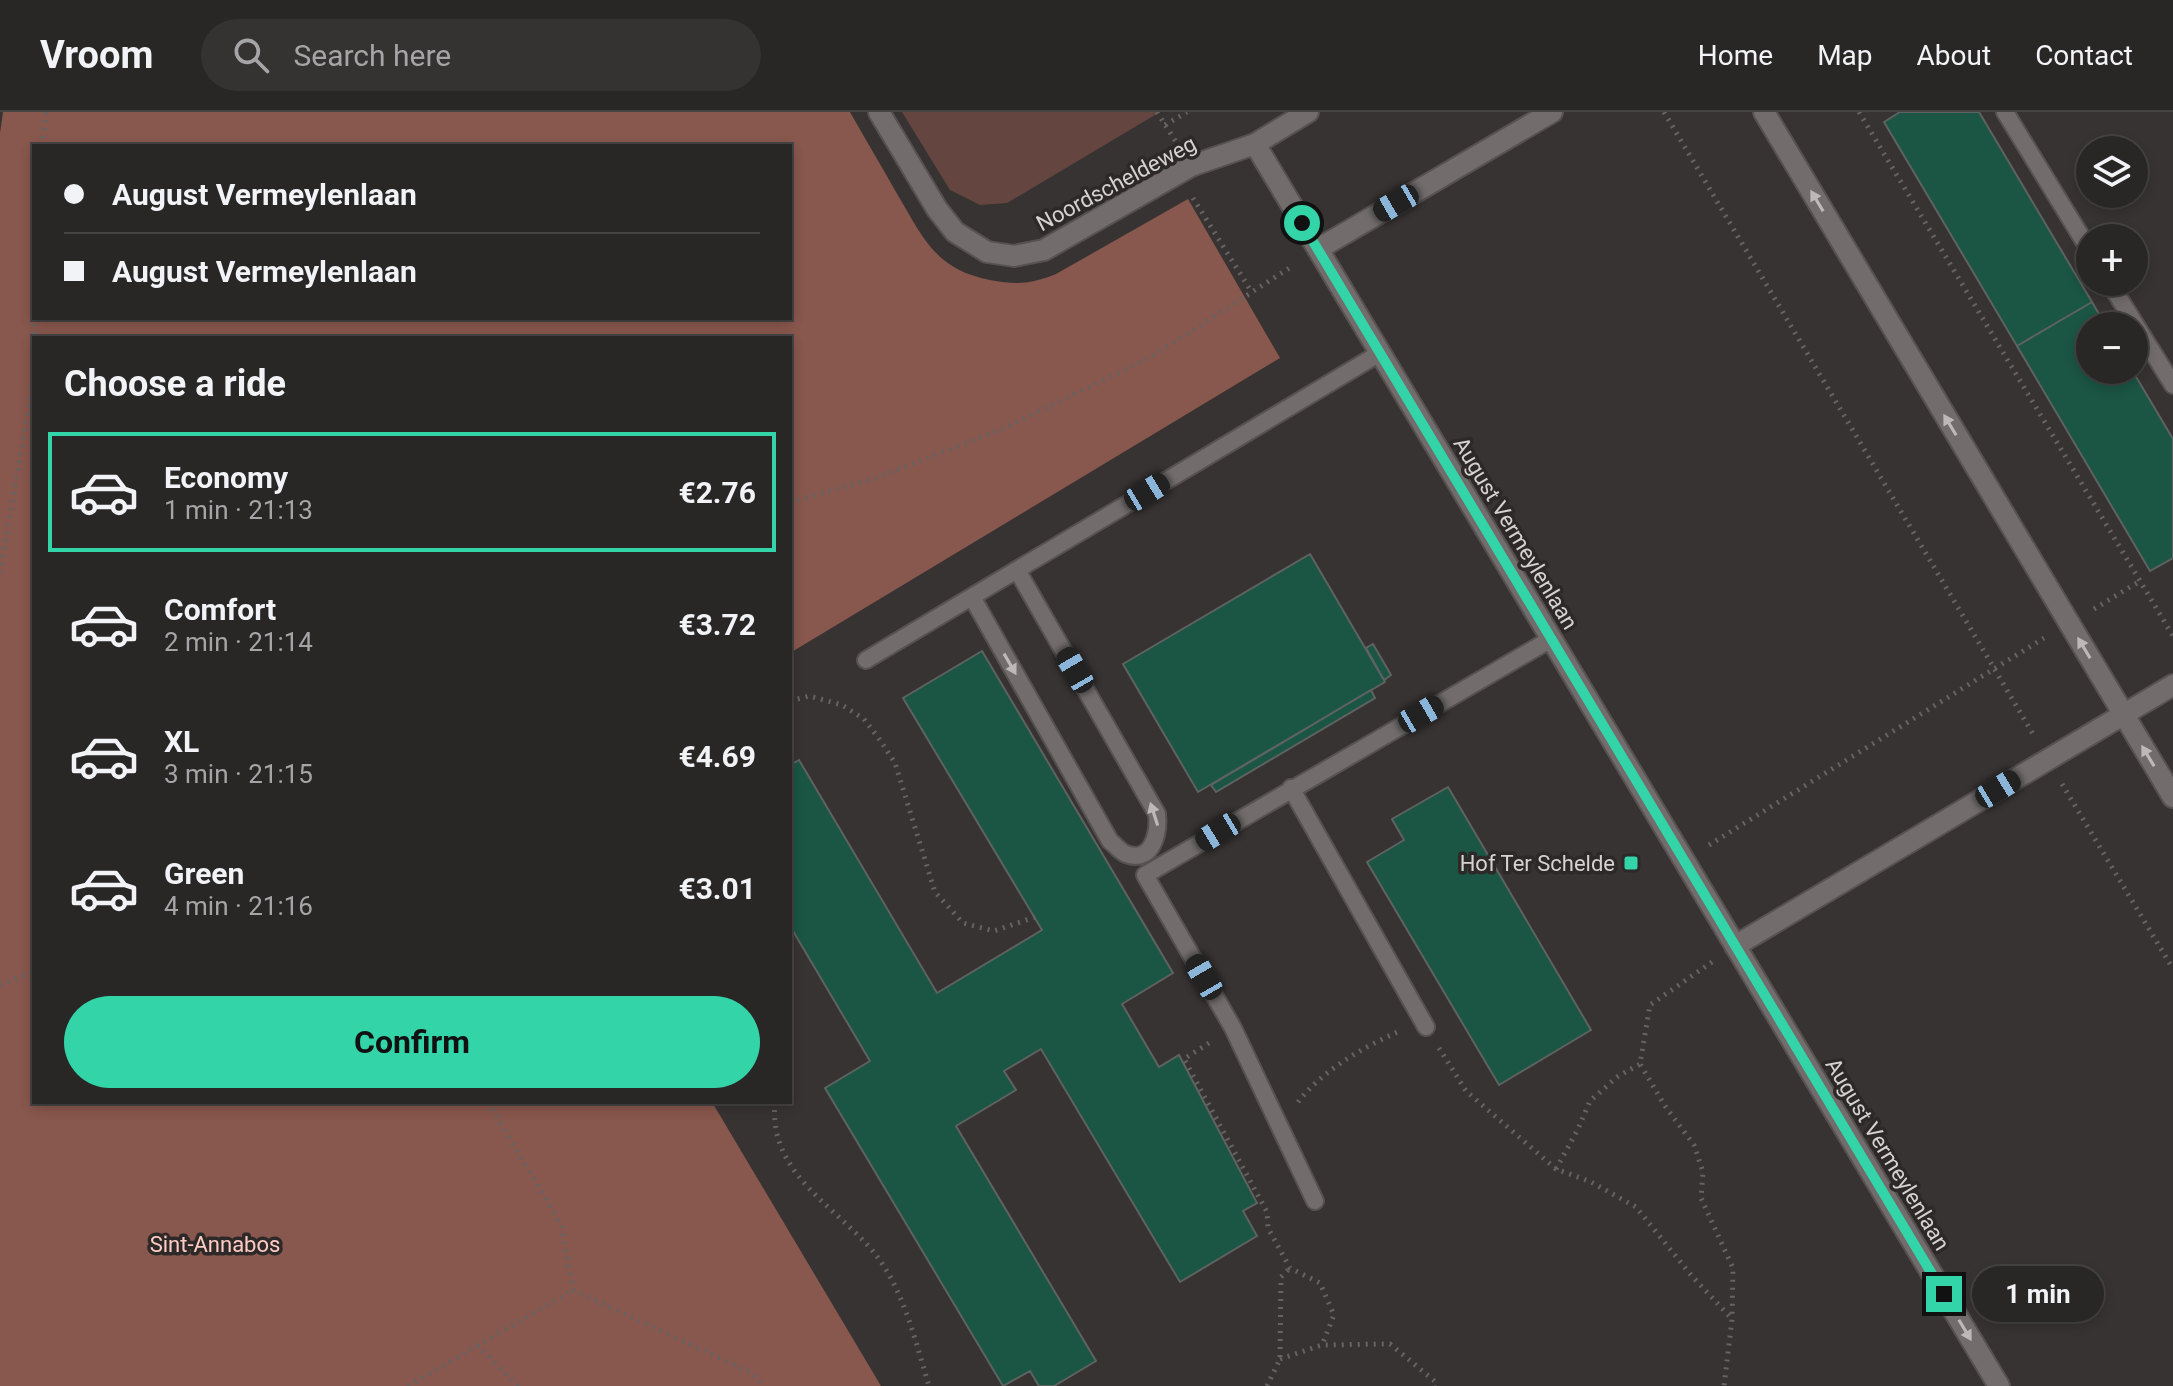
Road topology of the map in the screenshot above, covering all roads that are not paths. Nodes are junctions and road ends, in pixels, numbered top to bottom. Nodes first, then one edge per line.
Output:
1 (879, 112) edge
2 (1308, 112) edge
3 (1552, 112) edge
4 (1764, 112) edge
5 (2005, 112) edge
6 (1255, 144) junction
7 (2076, 228) edge
8 (1318, 249) junction
9 (2118, 296) edge
10 (1380, 353) junction
11 (2173, 385) edge
12 (1017, 570) junction
13 (972, 597) junction
14 (1551, 639) junction
15 (866, 660) dead end
16 (2173, 685) edge
17 (2124, 715) junction
18 (1291, 788) junction
19 (2173, 797) edge
20 (1735, 946) junction
21 (1426, 1027) road end
22 (1315, 1201) dead end
23 (1999, 1386) edge

1 - 6 street, Noordscheldeweg
2 - 6 street, Noordscheldeweg
3 - 8 street
17 -> 4 street
5 - 7 lane
6 - 8 street, August Vermeylenlaan
8 - 10 street, August Vermeylenlaan
9 - 11 lane
10 - 12 lane
10 - 14 street, August Vermeylenlaan
12 - 13 lane
13 -> 12 lane
13 - 15 lane
14 - 18 lane
14 - 20 street, August Vermeylenlaan
16 - 17 street
19 -> 17 street
17 - 20 street
18 - 21 lane
18 - 22 lane
20 -> 23 street, August Vermeylenlaan

